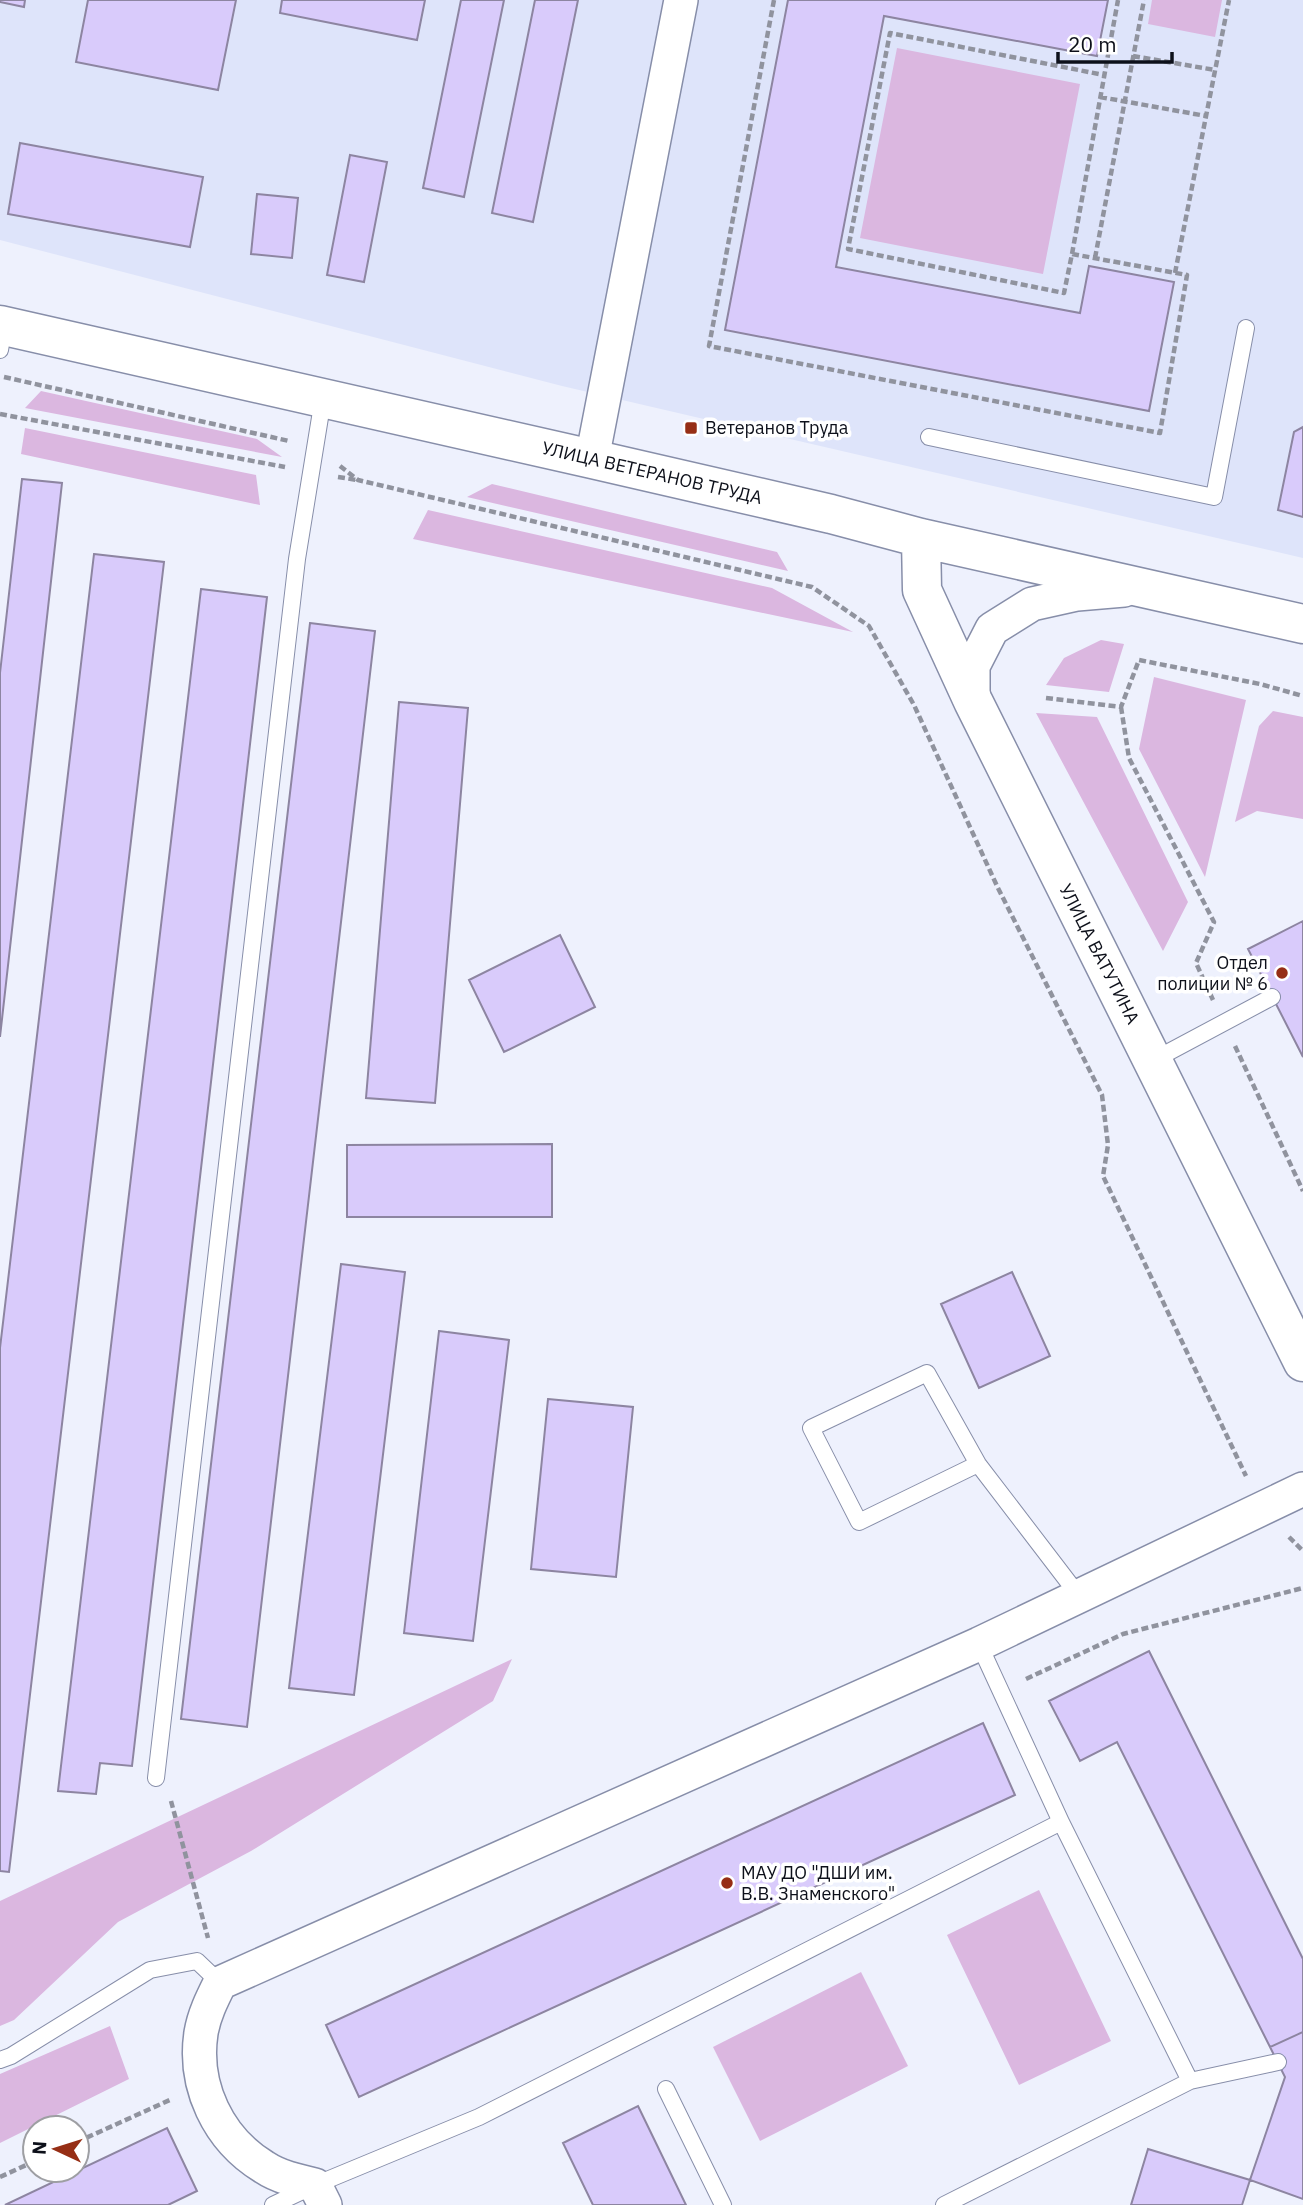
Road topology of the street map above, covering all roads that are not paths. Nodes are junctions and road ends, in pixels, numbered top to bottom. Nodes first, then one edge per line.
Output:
1 (681, 0) edge
2 (1246, 328) dead end
3 (1, 334) edge
4 (323, 399) junction
5 (929, 437) dead end
6 (592, 458) junction
7 (921, 538) junction
8 (1150, 589) junction
9 (1303, 624) edge
10 (973, 701) junction
11 (1272, 997) dead end
12 (1152, 1061) junction
13 (1303, 1362) edge
14 (978, 1464) junction
15 (1303, 1489) edge
16 (1079, 1596) junction
17 (979, 1644) junction
18 (156, 1778) road end
19 (1061, 1822) junction
20 (220, 1983) junction
21 (0, 2060) edge
22 (1278, 2062) dead end
23 (1190, 2081) junction
24 (666, 2088) dead end
25 (320, 2195) edge
26 (273, 2205) edge
27 (723, 2205) edge
28 (944, 2205) edge

1 - 6 street
2 - 5 lane
3 - 4 main road, УЛИЦА ВЕТЕРАНОВ ТРУДА
4 - 6 main road, УЛИЦА ВЕТЕРАНОВ ТРУДА
4 - 18 lane
6 - 7 main road, УЛИЦА ВЕТЕРАНОВ ТРУДА
7 - 8 main road, УЛИЦА ВЕТЕРАНОВ ТРУДА
7 - 10 main road, УЛИЦА ВАТУТИНА
8 - 9 main road, УЛИЦА ВЕТЕРАНОВ ТРУДА
8 - 10 street
10 - 12 main road, УЛИЦА ВАТУТИНА
11 - 12 lane
12 - 13 main road, УЛИЦА ВАТУТИНА
14 - 14 lane
14 - 16 lane
15 - 16 street
16 - 17 street
17 - 19 lane
17 - 20 street
19 - 23 lane
19 - 25 lane
20 - 21 lane
20 - 25 street
22 - 23 lane
23 - 28 lane
24 - 27 lane
25 - 26 lane

